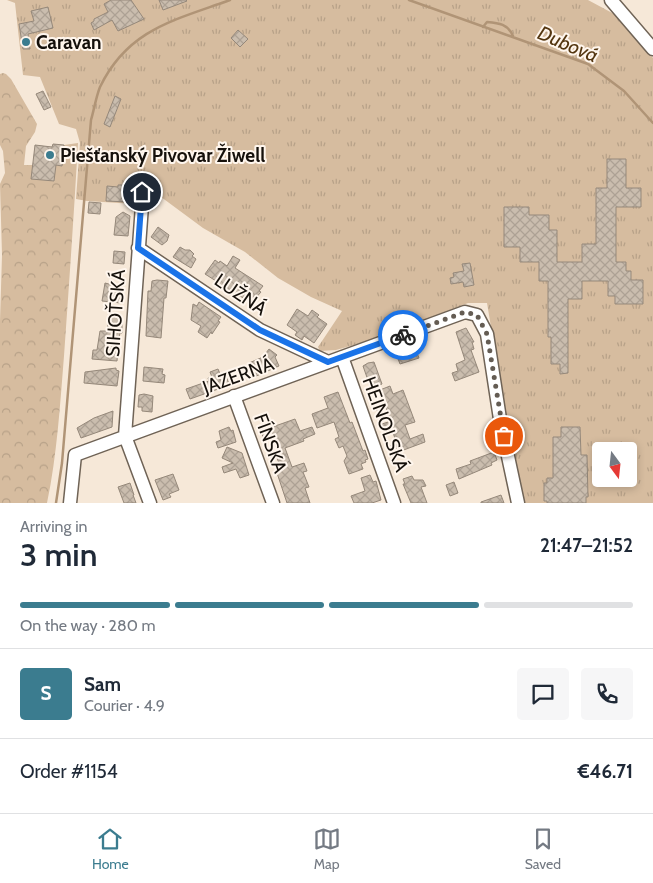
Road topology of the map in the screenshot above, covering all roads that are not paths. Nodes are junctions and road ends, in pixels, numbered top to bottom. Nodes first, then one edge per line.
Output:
1 (613, 0) edge
2 (653, 49) edge
3 (142, 192) dead end
4 (138, 248) junction
5 (342, 357) junction
6 (328, 362) junction
7 (234, 396) junction
8 (125, 436) junction
9 (70, 503) edge
10 (150, 503) edge
11 (274, 503) edge
12 (394, 503) edge
13 (518, 503) edge

1 - 2 street
3 - 4 street, SIHOŤSKÁ
4 - 6 street, LUŽNÁ
4 - 8 street, SIHOŤSKÁ
5 - 6 street, JAZERNÁ
5 - 12 street, HEINOLSKÁ
5 - 13 street, JAZERNÁ
6 - 7 street, JAZERNÁ
7 - 8 street, JAZERNÁ
7 - 11 street, FÍNSKA
8 - 9 street, JAZERNÁ
8 - 10 street

